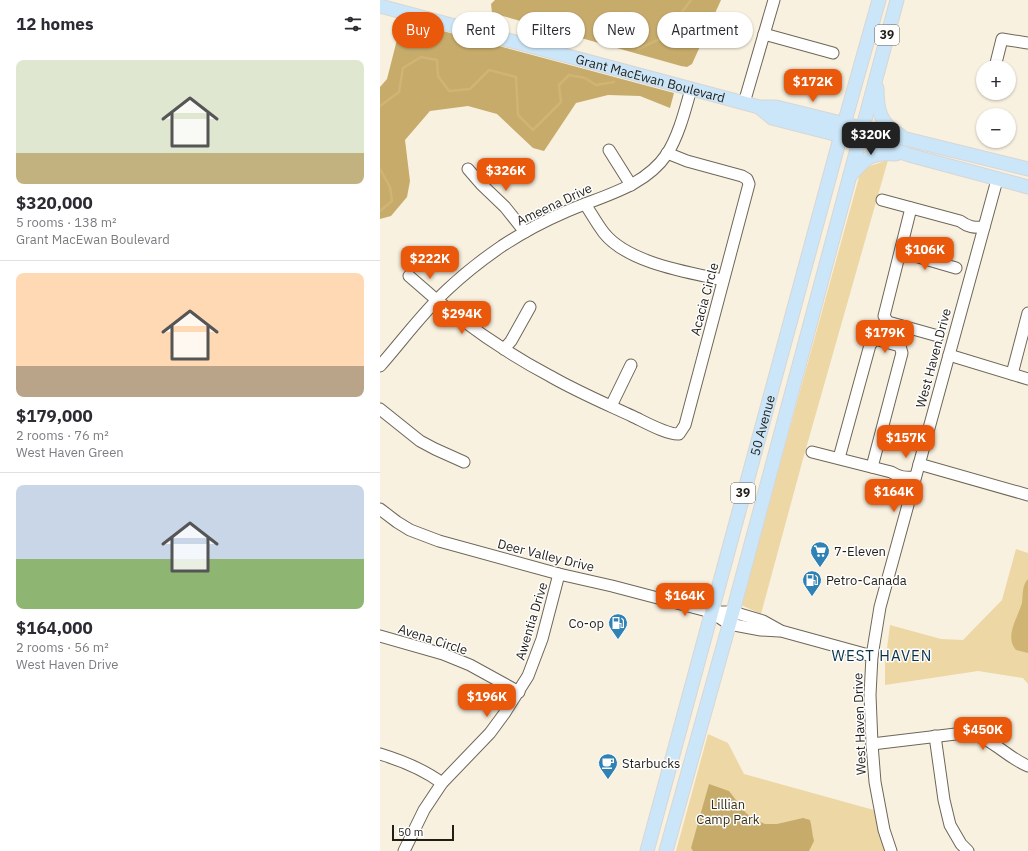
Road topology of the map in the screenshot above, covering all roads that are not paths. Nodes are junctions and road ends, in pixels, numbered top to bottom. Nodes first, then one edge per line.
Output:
1 (774, 0) edge
2 (879, 0) edge
3 (896, 0) edge
4 (380, 6) edge
5 (764, 34) junction
6 (1028, 43) edge
7 (833, 53) dead end
8 (997, 60) edge
9 (878, 69) junction
10 (691, 88) junction
11 (744, 103) junction
12 (842, 129) junction
13 (860, 134) junction
14 (914, 142) junction
15 (609, 150) dead end
16 (667, 153) junction
17 (909, 155) junction
18 (468, 169) dead end
19 (1028, 169) edge
20 (848, 179) junction
21 (997, 180) junction
22 (631, 185) junction
23 (1028, 187) edge
24 (882, 200) dead end
25 (585, 204) junction
26 (912, 208) junction
27 (984, 227) junction
28 (525, 232) junction
29 (901, 252) junction
30 (956, 268) dead end
31 (409, 276) dead end
32 (723, 280) junction
33 (436, 301) junction
34 (530, 307) dead end
35 (1028, 313) edge
36 (938, 336) dead end
37 (504, 349) junction
38 (949, 355) junction
39 (631, 365) dead end
40 (380, 366) edge
41 (1012, 374) junction
42 (1028, 379) edge
43 (611, 406) junction
44 (380, 409) edge
45 (812, 452) dead end
46 (839, 458) junction
47 (464, 462) dead end
48 (919, 464) junction
49 (872, 467) junction
50 (915, 477) junction
51 (1028, 495) edge
52 (380, 509) edge
53 (559, 574) junction
54 (711, 612) junction
55 (731, 618) junction
56 (380, 636) edge
57 (872, 656) junction
58 (519, 692) junction
59 (935, 736) junction
60 (872, 744) junction
61 (380, 754) edge
62 (1028, 766) edge
63 (442, 783) junction
64 (404, 851) edge
65 (647, 851) edge
66 (666, 851) edge
67 (891, 851) edge
68 (968, 851) edge

1 - 5 street
2 - 12 main road, 50 Avenue / 39
3 - 9 main road, 50 Avenue / 39
4 - 10 main road, Grant MacEwan Boulevard
5 - 7 street
5 - 11 street
6 - 8 street
9 - 13 main road, 50 Avenue / 39
9 - 14 main road
10 - 11 main road, Grant MacEwan Boulevard
10 - 16 street, Ameena Drive
11 - 12 main road, Grant MacEwan Boulevard
12 - 13 main road, Grant MacEwan Boulevard
12 - 54 main road, 50 Avenue / 39
13 - 14 main road, Grant MacEwan Boulevard
13 - 17 main road, Grant MacEwan Boulevard
13 - 20 main road, 50 Avenue / 39
14 - 19 main road, Grant MacEwan Boulevard
15 - 22 street
16 - 22 street, Ameena Drive
16 - 32 street, Acacia Circle
17 - 20 main road
17 - 21 main road, Grant MacEwan Boulevard
18 - 28 street
20 - 55 main road, 50 Avenue / 39
21 - 23 main road, Grant MacEwan Boulevard
21 - 27 street, West Haven Drive
22 - 25 street, Ameena Drive
24 - 26 street
25 - 28 street, Ameena Drive
25 - 32 street
26 - 27 street
26 - 29 street
27 - 38 street, West Haven Drive
28 - 33 street, Ameena Drive
29 - 30 street
29 - 36 street
31 - 33 street
32 - 43 street, Acacia Circle
33 - 37 street, Acacia Circle
33 - 40 street, Ameena Drive
34 - 37 street
35 - 41 street
37 - 43 street, Acacia Circle
38 - 41 street
38 - 48 street, West Haven Drive
39 - 43 street
41 - 42 street
44 - 47 street
45 - 46 street
46 - 49 street
46 - 49 street
48 - 50 street, West Haven Drive
48 - 51 street
49 - 50 street
50 - 57 street, West Haven Drive
52 - 53 street, Deer Valley Drive
53 - 54 street, Deer Valley Drive
53 - 58 street, Awentia Drive
54 - 55 street, Deer Valley Drive
54 - 65 main road, 50 Avenue / 39
55 - 57 street, Deer Valley Drive
55 - 66 main road, 50 Avenue / 39
56 - 58 street, Avena Circle
57 - 60 street, West Haven Drive
58 - 63 street, Awentia Drive
59 - 60 street
59 - 62 street
59 - 68 street
60 - 67 street, West Haven Drive
61 - 63 street
63 - 64 street, Awentia Drive

